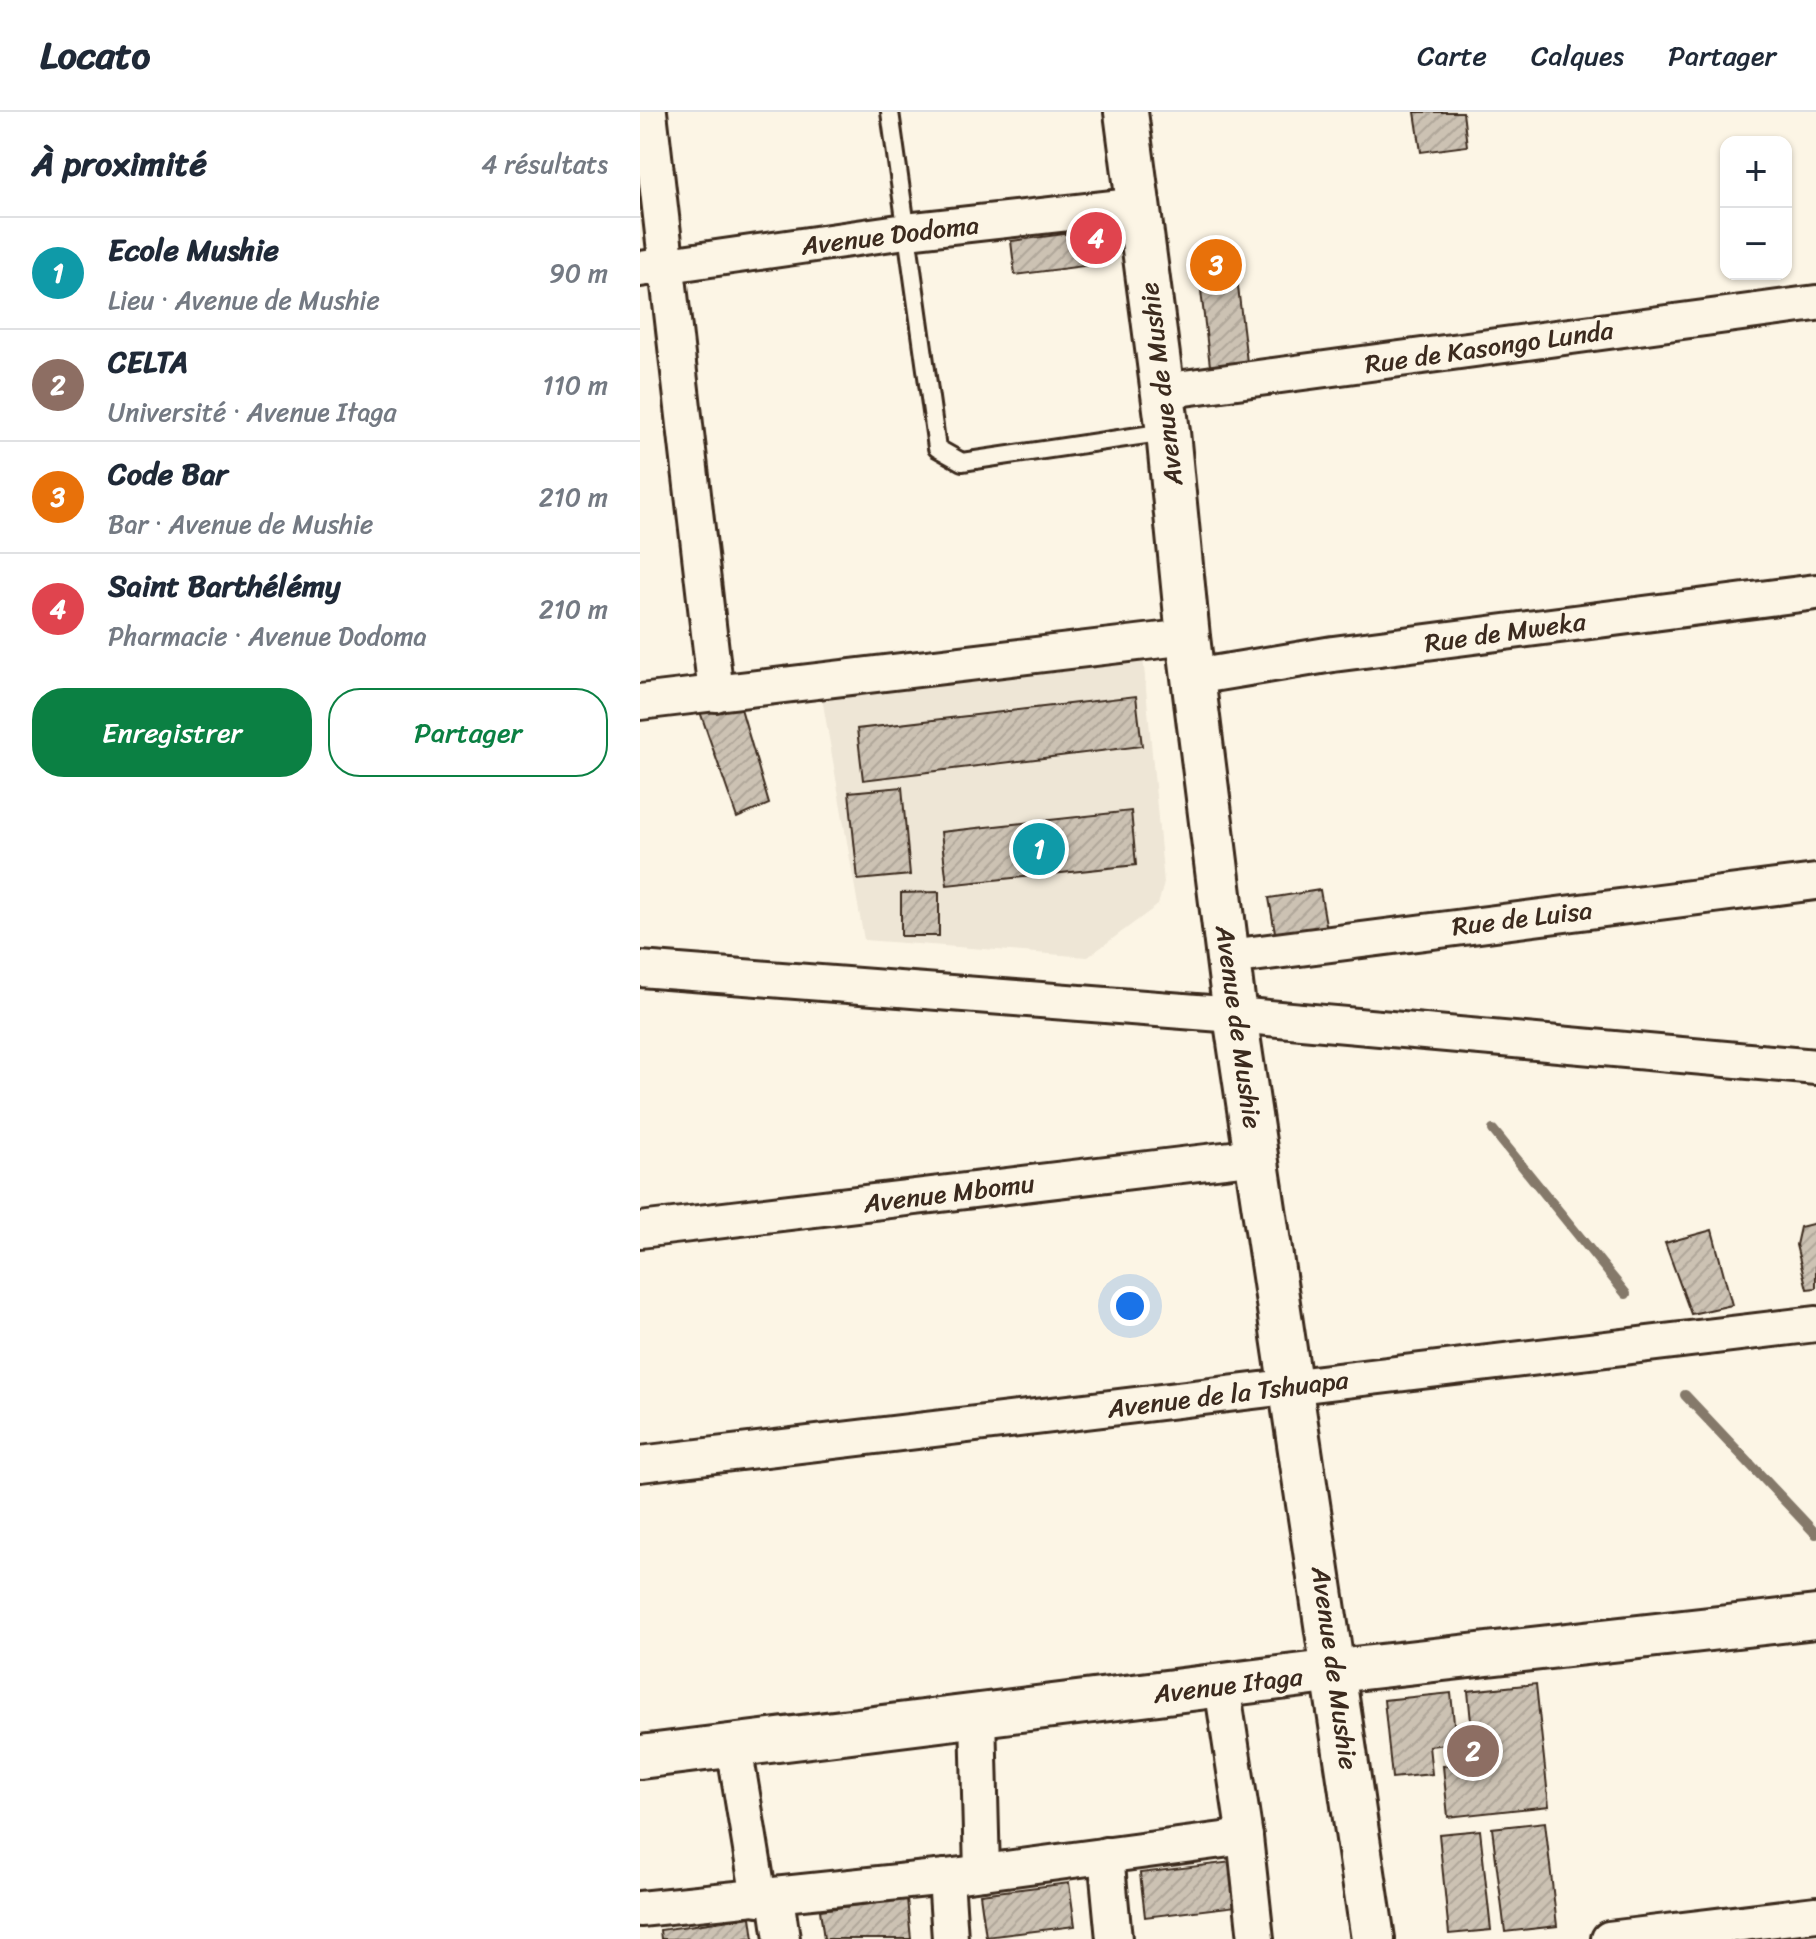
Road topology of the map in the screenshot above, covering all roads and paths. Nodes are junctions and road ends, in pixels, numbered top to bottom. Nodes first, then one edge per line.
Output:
1 (649, 112) edge
2 (890, 112) edge
3 (1126, 112) edge
4 (1140, 205) junction
5 (906, 231) junction
6 (653, 267) edge
7 (1816, 303) edge
8 (1162, 391) junction
9 (1168, 432) junction
10 (1816, 592) edge
11 (1188, 637) junction
12 (1194, 677) junction
13 (716, 694) junction
14 (640, 702) edge
15 (1816, 882) edge
16 (1229, 957) junction
17 (640, 969) edge
18 (1235, 1015) junction
19 (1816, 1067) edge
20 (1257, 1156) junction
21 (640, 1230) edge
22 (1816, 1324) edge
23 (1293, 1386) junction
24 (640, 1464) edge
25 (1816, 1617) edge
26 (1336, 1671) junction
27 (1222, 1686) junction
28 (978, 1716) junction
29 (734, 1746) junction
30 (640, 1757) edge
31 (1245, 1837) junction
32 (1106, 1855) junction
33 (982, 1872) junction
34 (946, 1877) junction
35 (768, 1898) junction
36 (640, 1909) edge
37 (1816, 1914) edge
38 (782, 1939) edge
39 (950, 1939) edge
40 (1114, 1939) edge
41 (1256, 1939) edge
42 (1373, 1939) edge
43 (1609, 1939) edge

1 - 6 street
2 - 5 lane
3 - 4 street, Avenue de Mushie
4 - 5 street, Avenue Dodoma
4 - 8 street, Avenue de Mushie
5 - 6 street, Avenue Dodoma
5 - 9 lane
6 - 13 street
7 - 8 street, Rue de Kasongo Lunda
8 - 9 street, Avenue de Mushie
9 - 11 street, Avenue de Mushie
10 - 12 street, Rue de Mweka
11 - 12 street, Avenue de Mushie
11 - 13 street
12 - 16 street, Avenue de Mushie
13 - 14 street
15 - 16 street, Rue de Luisa
16 - 18 street, Avenue de Mushie
17 - 18 street
18 - 19 street
18 - 20 street, Avenue de Mushie
20 - 21 street, Avenue Mbomu
20 - 23 street, Avenue de Mushie
22 - 23 street, Avenue de la Tshuapa
23 - 24 street, Avenue de la Tshuapa
23 - 26 street, Avenue de Mushie
25 - 26 street, Avenue Itaga
26 - 27 street, Avenue Itaga
26 - 42 street, Avenue de Mushie
27 - 28 street, Avenue Itaga
27 - 31 street
28 - 29 street, Avenue Itaga
28 - 33 street
29 - 30 street, Avenue Itaga
29 - 35 street
31 - 32 street
31 - 41 street
32 - 33 street
32 - 40 street
33 - 34 street
34 - 35 street
34 - 39 street
35 - 36 street
35 - 38 street
37 - 43 street

